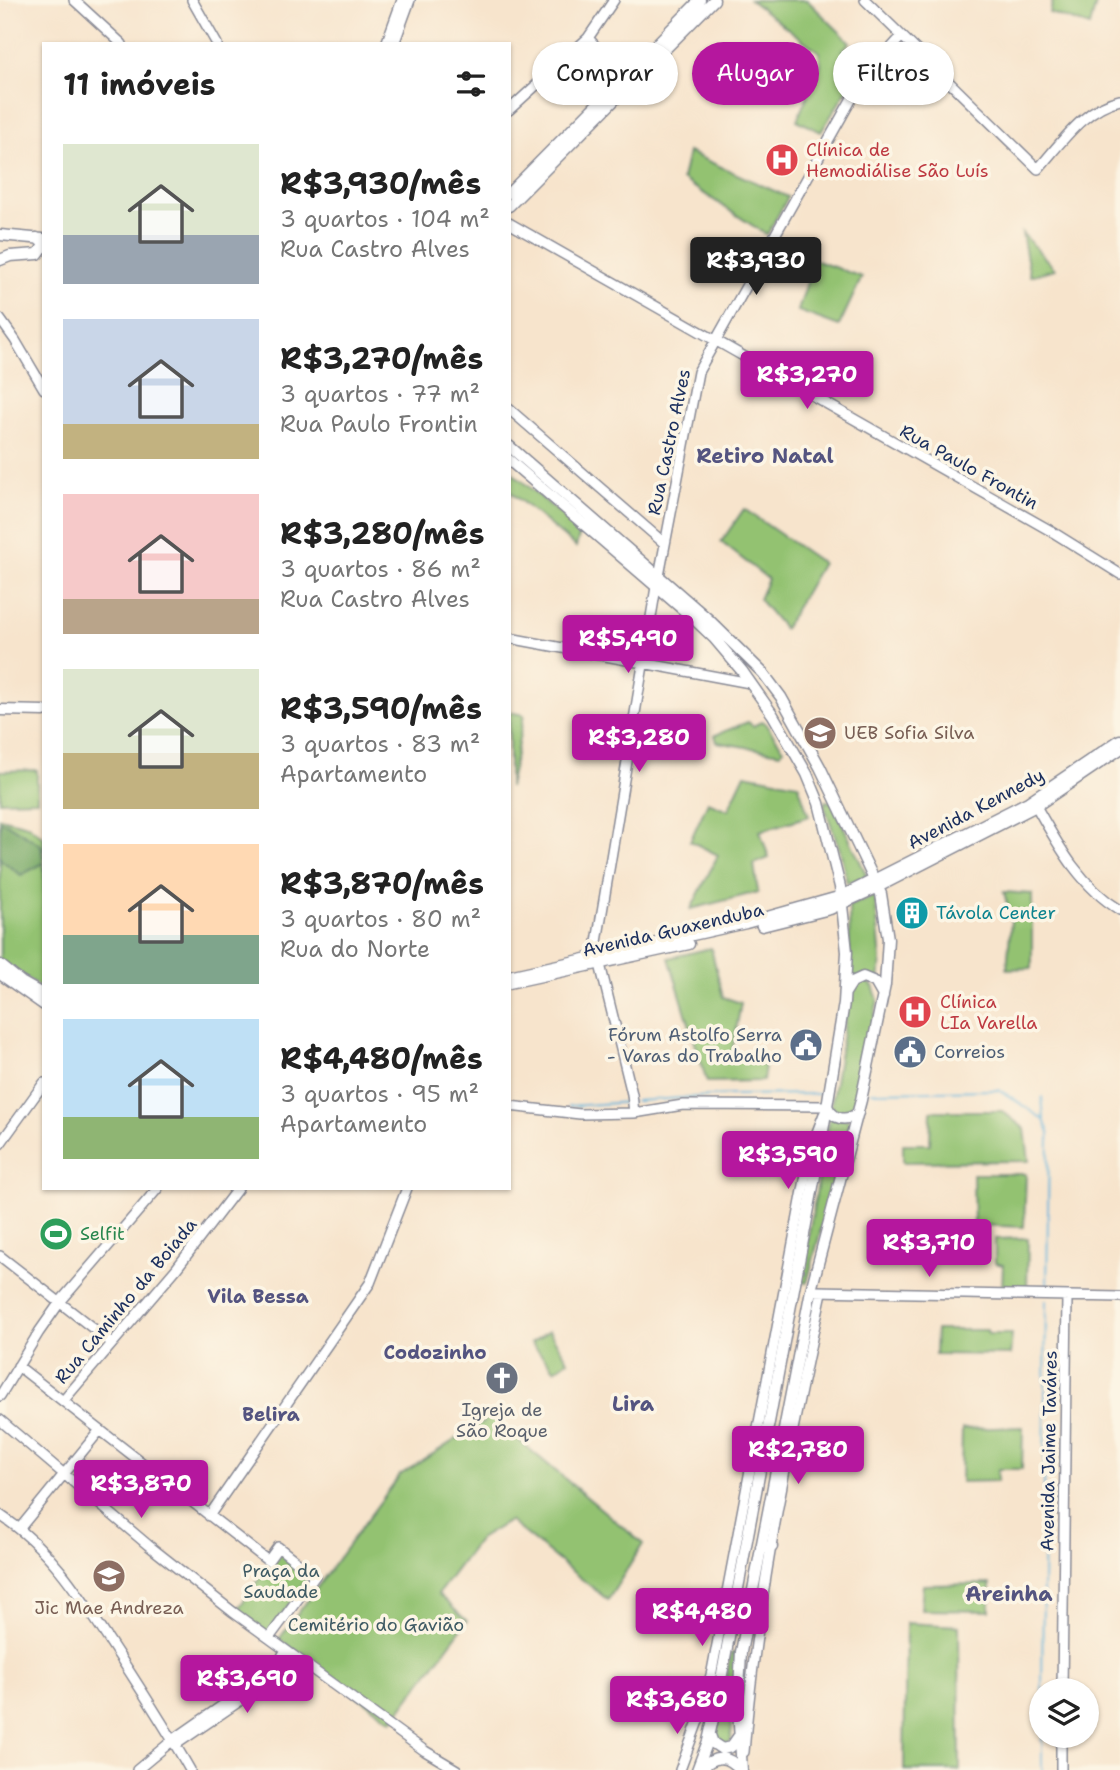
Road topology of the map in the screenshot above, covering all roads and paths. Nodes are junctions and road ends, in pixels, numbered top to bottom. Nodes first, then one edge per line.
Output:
1 (74, 0) edge
2 (192, 0) edge
3 (402, 0) edge
4 (410, 0) edge
5 (614, 0) edge
6 (700, 0) edge
7 (714, 0) edge
8 (865, 0) edge
9 (902, 36) junction
10 (588, 38) junction
11 (120, 42) edge
12 (216, 42) edge
13 (387, 42) edge
14 (395, 42) edge
15 (592, 42) edge
16 (659, 42) edge
17 (1120, 100) edge
18 (596, 105) edge
19 (511, 108) edge
20 (511, 190) edge
21 (511, 204) edge
22 (511, 224) edge
23 (0, 235) edge
24 (40, 239) edge
25 (42, 248) edge
26 (42, 257) edge
27 (0, 260) edge
28 (0, 312) edge
29 (0, 319) edge
30 (714, 341) junction
31 (42, 376) edge
32 (42, 386) edge
33 (511, 411) edge
34 (511, 448) edge
35 (511, 462) edge
36 (664, 543) junction
37 (1120, 574) edge
38 (657, 582) junction
39 (511, 638) edge
40 (643, 662) junction
41 (750, 682) junction
42 (0, 710) edge
43 (42, 711) edge
44 (1120, 740) edge
45 (1120, 750) edge
46 (813, 753) junction
47 (800, 761) junction
48 (835, 797) junction
49 (819, 803) junction
50 (1036, 806) junction
51 (877, 883) junction
52 (842, 900) junction
53 (830, 909) junction
54 (1120, 910) edge
55 (844, 918) junction
56 (598, 961) junction
57 (0, 965) edge
58 (0, 974) edge
59 (511, 976) edge
60 (511, 983) edge
61 (844, 993) junction
62 (42, 994) edge
63 (883, 996) junction
64 (42, 1004) edge
65 (42, 1086) edge
66 (511, 1106) edge
67 (633, 1106) junction
68 (826, 1108) junction
69 (858, 1113) junction
70 (0, 1144) edge
71 (156, 1190) edge
72 (236, 1190) edge
73 (406, 1190) edge
74 (0, 1256) edge
75 (794, 1282) junction
76 (816, 1291) junction
77 (1067, 1297) junction
78 (1120, 1297) edge
79 (60, 1302) junction
80 (112, 1343) junction
81 (18, 1366) junction
82 (769, 1389) junction
83 (0, 1396) edge
84 (63, 1401) junction
85 (0, 1420) edge
86 (769, 1423) junction
87 (789, 1423) junction
88 (100, 1430) junction
89 (64, 1472) junction
90 (0, 1515) edge
91 (209, 1516) junction
92 (746, 1519) junction
93 (20, 1528) junction
94 (761, 1547) junction
95 (772, 1547) junction
96 (733, 1591) junction
97 (269, 1638) junction
98 (285, 1651) junction
99 (296, 1660) junction
100 (270, 1677) junction
101 (1062, 1678) edge
102 (710, 1733) junction
103 (738, 1737) junction
104 (175, 1742) junction
105 (1061, 1748) edge
106 (137, 1770) edge
107 (190, 1770) edge
108 (457, 1770) edge
109 (680, 1770) edge
110 (699, 1770) edge
111 (741, 1770) edge
112 (1061, 1770) edge

1 - 11 street
2 - 12 street
3 - 13 street
4 - 14 street
5 - 10 street
6 - 16 main road
7 - 21 main road
8 - 9 street
9 - 17 street
9 - 30 street, Rua Castro Alves
10 - 15 street
10 - 19 street
18 - 20 main road
22 - 30 street, Rua Paulo Frontin
23 - 24 main road
25 - 27 main road
26 - 27 main road
28 - 31 street
29 - 32 street
30 - 36 street, Rua Castro Alves
30 - 37 street, Rua Paulo Frontin
33 - 36 street
34 - 38 main road
35 - 38 main road
36 - 38 street, Rua Castro Alves
38 - 40 street, Rua Castro Alves
38 - 41 main road
38 - 46 main road
39 - 40 street
40 - 41 street
40 - 56 street, Rua Castro Alves
41 - 47 main road
42 - 43 main road
44 - 51 main road, Avenida Kennedy
45 - 50 main road, Avenida Kennedy
46 - 47 main road
46 - 48 main road
47 - 49 main road
48 - 49 main road
48 - 51 main road
49 - 52 main road
50 - 51 main road, Avenida Kennedy
50 - 54 street
51 - 52 main road, Avenida Kennedy
51 - 63 main road
52 - 53 main road, Avenida Guaxenduba
52 - 55 main road
52 - 56 main road, Avenida Guaxenduba
53 - 55 main road
53 - 56 main road, Avenida Guaxenduba
55 - 61 main road
56 - 59 main road, Avenida Guaxenduba
56 - 60 main road, Avenida Guaxenduba
56 - 67 street, Rua Castro Alves
57 - 62 main road
58 - 64 main road
61 - 63 main road
61 - 68 main road
63 - 69 main road
65 - 70 street
66 - 67 street
67 - 68 street
68 - 69 main road
68 - 75 main road
68 - 82 street
69 - 76 main road
71 - 79 street
72 - 80 street, Rua Caminho da Boiada
73 - 91 street
74 - 79 street
75 - 76 main road
75 - 82 main road
76 - 77 street
76 - 87 main road
77 - 78 street
77 - 101 street, Avenida Jaime Taváres
79 - 80 street
79 - 81 street
80 - 84 street, Rua Caminho da Boiada
81 - 83 street
81 - 84 street
82 - 86 main road
82 - 92 street
84 - 88 street
85 - 89 street
86 - 87 main road
86 - 92 main road
87 - 94 main road
87 - 95 street
88 - 89 street
88 - 91 street
89 - 93 street
89 - 97 street
90 - 93 street
91 - 97 street
92 - 96 main road
93 - 104 street
94 - 95 main road
94 - 103 main road
95 - 111 street
96 - 102 main road
96 - 109 street
97 - 98 street
98 - 99 street
98 - 100 street
99 - 100 street
99 - 108 street
100 - 104 street
102 - 103 main road
102 - 110 main road
103 - 111 main road
104 - 106 street
104 - 107 street
105 - 112 street
110 - 111 main road

